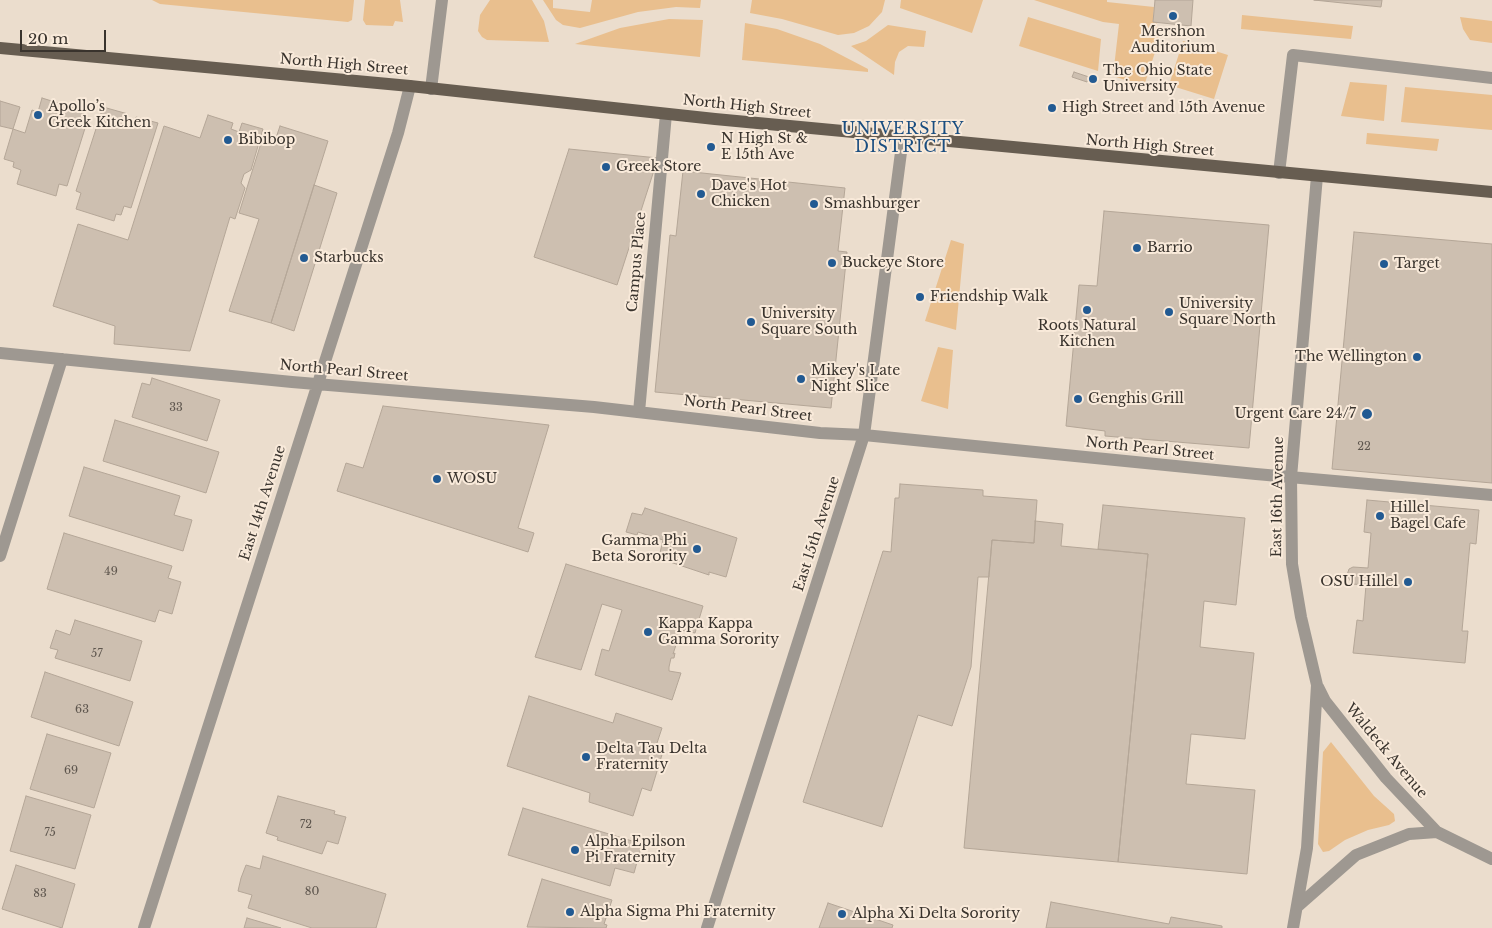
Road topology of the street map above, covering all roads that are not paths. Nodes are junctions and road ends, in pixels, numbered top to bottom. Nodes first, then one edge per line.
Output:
1 (442, 0) edge
2 (0, 48) edge
3 (1492, 78) edge
4 (410, 86) junction
5 (431, 89) junction
6 (666, 114) junction
7 (903, 137) junction
8 (1279, 173) junction
9 (1317, 176) junction
10 (1492, 192) edge
11 (0, 353) edge
12 (62, 359) junction
13 (317, 384) junction
14 (639, 412) junction
15 (864, 435) junction
16 (1291, 477) junction
17 (1492, 495) edge
18 (0, 556) edge
19 (1317, 685) junction
20 (1437, 832) junction
21 (1492, 860) edge
22 (1298, 906) junction
23 (144, 928) edge
24 (707, 928) edge
25 (1293, 928) edge

1 - 5 street
2 - 4 main road, North High Street
3 - 8 street
4 - 5 main road, North High Street
4 - 13 street, East 14th Avenue
5 - 6 main road, North High Street
6 - 7 main road, North High Street
6 - 14 street, Campus Place
7 - 8 main road, North High Street
7 - 15 street, East 15th Avenue
8 - 9 main road, North High Street
9 - 10 main road, North High Street
9 - 16 street, East 16th Avenue
11 - 12 street, North Pearl Street
12 - 13 street, North Pearl Street
12 - 18 street
13 - 14 street, North Pearl Street
13 - 23 street, East 14th Avenue
14 - 15 street, North Pearl Street
15 - 16 street, North Pearl Street
15 - 24 street, East 15th Avenue
16 - 17 street, North Pearl Street
16 - 19 street, East 16th Avenue
19 - 20 street, Waldeck Avenue
19 - 22 street, East 16th Avenue
20 - 21 street, Waldeck Avenue
20 - 22 street
22 - 25 street, East 16th Avenue

